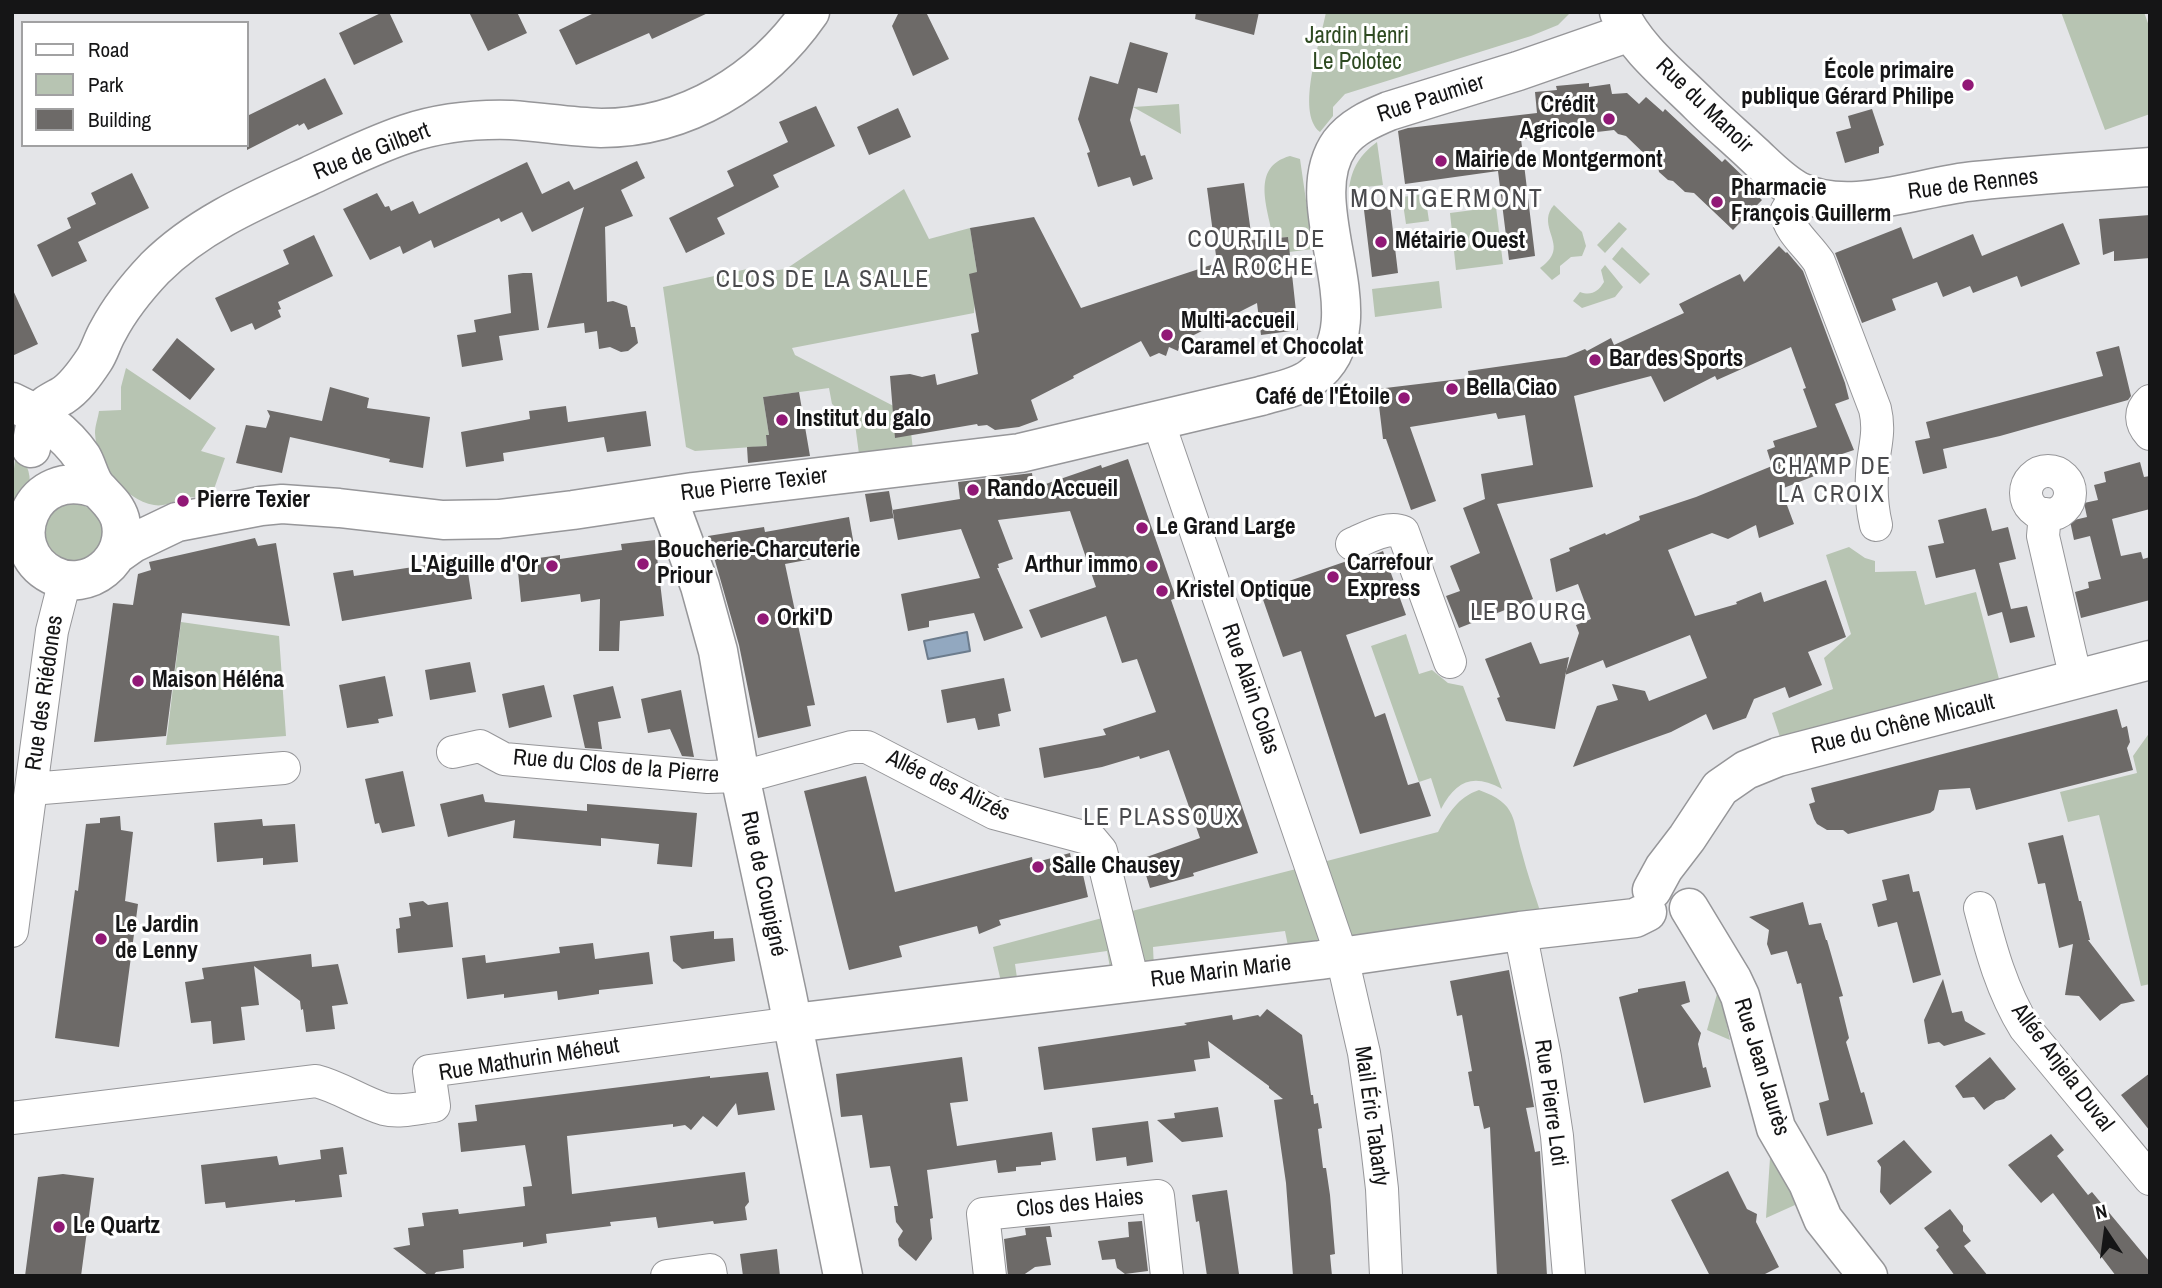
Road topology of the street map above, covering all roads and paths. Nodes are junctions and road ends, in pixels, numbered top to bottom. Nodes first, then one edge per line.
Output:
1 (810, 12) edge
2 (1625, 22) edge
3 (2150, 167) edge
4 (1799, 191) junction
5 (95, 359) junction
6 (1321, 369) joint
7 (2150, 401) edge
8 (1158, 421) junction
9 (23, 422) edge
10 (2150, 434) edge
11 (99, 486) junction
12 (667, 496) junction
13 (2045, 514) dead end
14 (177, 522) junction
15 (25, 525) edge
16 (1876, 525) dead end
17 (1352, 544) dead end
18 (116, 555) junction
19 (41, 574) edge
20 (2150, 660) edge
21 (1450, 662) dead end
22 (2078, 680) junction
23 (453, 752) dead end
24 (284, 768) dead end
25 (740, 776) junction
26 (31, 789) junction
27 (1667, 906) junction
28 (1980, 908) dead end
29 (12, 931) edge
30 (1520, 931) junction
31 (1342, 957) junction
32 (1133, 982) junction
33 (793, 1023) junction
34 (12, 1118) edge
35 (2150, 1179) edge
36 (667, 1276) edge
37 (711, 1276) edge
38 (843, 1276) edge
39 (990, 1276) edge
40 (1167, 1276) edge
41 (1386, 1276) edge
42 (1569, 1276) edge
43 (1868, 1276) edge

1 - 5 street, Rue de Gilbert
2 - 4 street, Rue du Manoir
2 - 6 street, Rue Paumier
3 - 4 street, Rue de Rennes
4 - 16 street
5 - 9 street, Rue de Gilbert
5 - 11 street, Rue de Gilbert
6 - 8 street, Rue Pierre Texier
7 - 10 street
8 - 12 street, Rue Pierre Texier
8 - 31 street, Rue Alain Colas
9 - 11 street
9 - 15 street
11 - 14 street, Rue Pierre Texier
11 - 15 street
11 - 18 street
12 - 14 street, Rue Pierre Texier
12 - 25 street, Rue de Coupigné
13 - 22 street
14 - 18 street, Rue Pierre Texier
15 - 19 street
17 - 21 street
18 - 19 street
19 - 26 street, Rue des Riédones
20 - 22 street, Rue du Chêne Micault
22 - 27 street, Rue du Chêne Micault
23 - 25 street, Rue du Clos de la Pierre
24 - 26 street
25 - 32 street, Allée des Alizés
25 - 33 street, Rue de Coupigné
26 - 29 street, Rue des Riédones
27 - 30 street, Rue Marin Marie
27 - 43 street, Rue Jean Jaurès
28 - 35 street, Allée Anjela Duval
30 - 31 street, Rue Marin Marie
30 - 42 street, Rue Pierre Loti
31 - 32 street, Rue Marin Marie
31 - 41 street, Mail Éric Tabarly
32 - 33 street, Rue Marin Marie
33 - 34 street, Rue Mathurin Méheut
33 - 38 street, Rue de Coupigné
36 - 37 street
39 - 40 street, Clos des Haies

